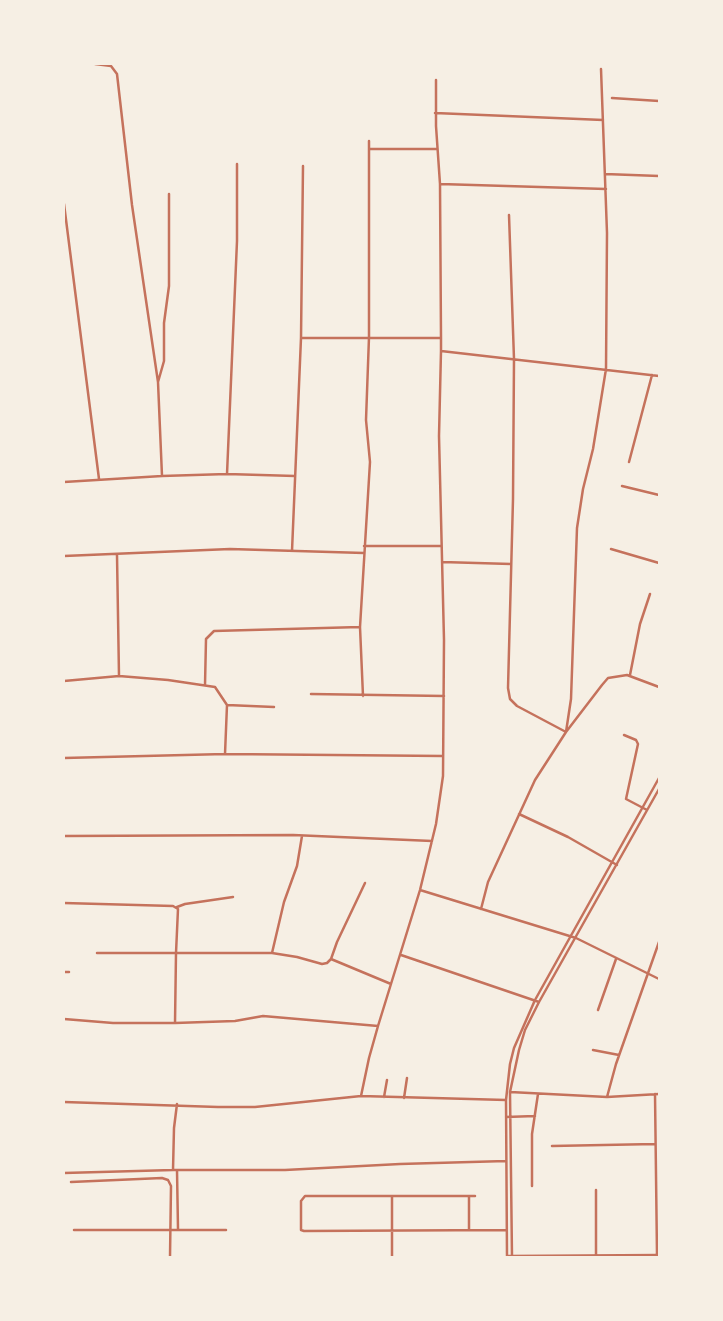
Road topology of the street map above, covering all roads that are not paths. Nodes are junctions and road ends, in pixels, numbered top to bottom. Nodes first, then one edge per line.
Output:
1 (95, 64) edge
2 (601, 70) dead end
3 (436, 80) dead end
4 (612, 98) dead end
5 (659, 101) edge
6 (435, 113) junction
7 (603, 120) junction
8 (369, 141) dead end
9 (369, 149) junction
10 (437, 149) junction
11 (237, 164) dead end
12 (303, 166) dead end
13 (605, 174) junction
14 (659, 176) edge
15 (440, 184) junction
16 (606, 189) junction
17 (169, 194) dead end
18 (64, 204) edge
19 (509, 215) dead end
20 (369, 337) junction
21 (301, 338) junction
22 (441, 338) junction
23 (441, 352) junction
24 (514, 359) junction
25 (606, 369) junction
26 (652, 375) junction
27 (659, 376) edge
28 (158, 382) junction
29 (629, 462) dead end
30 (227, 474) junction
31 (162, 476) junction
32 (295, 476) junction
33 (100, 478) junction
34 (64, 482) edge
35 (622, 486) dead end
36 (659, 495) edge
37 (364, 546) junction
38 (441, 546) junction
39 (611, 549) dead end
40 (292, 551) junction
41 (364, 554) junction
42 (117, 555) junction
43 (64, 556) edge
44 (442, 562) junction
45 (659, 563) edge
46 (511, 564) junction
47 (650, 594) dead end
48 (360, 627) junction
49 (630, 675) junction
50 (119, 676) junction
51 (64, 681) edge
52 (205, 685) junction
53 (659, 687) edge
54 (311, 694) dead end
55 (363, 696) junction
56 (444, 696) junction
57 (227, 705) junction
58 (274, 707) dead end
59 (566, 732) junction
60 (624, 735) dead end
61 (225, 754) junction
62 (443, 756) junction
63 (64, 758) edge
64 (659, 778) edge
65 (659, 789) edge
66 (643, 808) junction
67 (648, 810) junction
68 (519, 814) junction
69 (64, 836) edge
70 (302, 836) junction
71 (432, 841) junction
72 (613, 862) junction
73 (617, 865) junction
74 (365, 883) dead end
75 (420, 890) junction
76 (233, 897) dead end
77 (64, 903) edge
78 (176, 907) junction
79 (481, 909) junction
80 (570, 936) junction
81 (576, 938) junction
82 (659, 942) edge
83 (97, 953) dead end
84 (176, 953) junction
85 (272, 953) junction
86 (400, 955) junction
87 (331, 959) junction
88 (616, 959) junction
89 (64, 972) edge
90 (69, 972) dead end
91 (646, 974) junction
92 (659, 979) edge
93 (391, 984) junction
94 (535, 1000) junction
95 (539, 1002) junction
96 (598, 1010) dead end
97 (64, 1019) edge
98 (175, 1023) junction
99 (378, 1026) junction
100 (593, 1050) dead end
101 (619, 1055) junction
102 (406, 1078) dead end
103 (387, 1080) dead end
104 (510, 1092) junction
105 (538, 1094) junction
106 (655, 1094) junction
107 (659, 1094) edge
108 (362, 1096) junction
109 (384, 1097) junction
110 (607, 1097) junction
111 (404, 1098) junction
112 (506, 1100) junction
113 (64, 1102) edge
114 (177, 1104) junction
115 (535, 1116) junction
116 (506, 1117) junction
117 (511, 1117) junction
118 (655, 1144) junction
119 (552, 1146) dead end
120 (511, 1150) junction
121 (506, 1151) junction
122 (506, 1161) junction
123 (173, 1170) junction
124 (177, 1170) junction
125 (64, 1173) edge
126 (71, 1182) dead end
127 (532, 1186) dead end
128 (596, 1190) dead end
129 (658, 1191) edge
130 (469, 1196) junction
131 (475, 1196) dead end
132 (392, 1197) junction
133 (178, 1229) junction
134 (74, 1230) dead end
135 (170, 1230) junction
136 (226, 1230) dead end
137 (469, 1230) junction
138 (506, 1230) junction
139 (392, 1231) junction
140 (658, 1254) edge
141 (596, 1255) junction
142 (506, 1256) edge
143 (512, 1256) edge
144 (170, 1257) edge
145 (392, 1257) edge

1 - 28 street
2 - 7 street
3 - 6 street
4 - 5 street
6 - 7 street
6 - 10 street
7 - 13 street
8 - 9 street
9 - 10 street
9 - 20 street
10 - 15 street
11 - 30 street
12 - 21 street
13 - 14 street
13 - 16 street
15 - 16 street
15 - 22 street
16 - 25 street
17 - 28 street
18 - 33 street
19 - 24 street
20 - 21 street
20 - 22 street
20 - 37 street
21 - 32 street
22 - 23 street
23 - 24 street
23 - 38 street
24 - 25 street
24 - 46 street
25 - 26 street
25 - 59 street
26 - 27 street
26 - 29 street
28 - 31 street
30 - 31 street
30 - 32 street
31 - 33 street
32 - 40 street
33 - 34 street
35 - 36 street
37 - 38 street
37 - 41 street
38 - 44 street
39 - 45 street
40 - 41 street
40 - 42 street
41 - 48 street
42 - 43 street
42 - 50 street
44 - 46 street
44 - 56 street
46 - 59 street
47 - 49 street
48 - 52 street
48 - 55 street
49 - 53 street
49 - 59 street
50 - 51 street
50 - 52 street
52 - 57 street
54 - 55 street
55 - 56 street
56 - 62 street
57 - 58 street
57 - 61 street
59 - 68 street
60 - 66 street
61 - 62 street
61 - 63 street
62 - 71 street
64 - 66 street
65 - 67 street
66 - 67 street
66 - 72 street
67 - 73 street
68 - 72 street
68 - 79 street
69 - 70 street
70 - 71 street
70 - 85 street
71 - 75 street
72 - 73 street
72 - 80 street
73 - 81 street
74 - 87 street
75 - 79 street
75 - 86 street
76 - 78 street
77 - 78 street
78 - 84 street
79 - 80 street
80 - 81 street
80 - 94 street
81 - 88 street
81 - 95 street
82 - 91 street
83 - 84 street
84 - 85 street
84 - 98 street
85 - 87 street
86 - 93 street
86 - 94 street
87 - 93 street
88 - 91 street
88 - 96 street
89 - 90 street
91 - 92 street
91 - 101 street
93 - 99 street
94 - 95 street
94 - 112 street
95 - 104 street
97 - 98 street
98 - 99 street
99 - 108 street
100 - 101 street
101 - 110 street
102 - 111 street
103 - 109 street
104 - 105 street
104 - 117 street
105 - 110 street
105 - 115 street
106 - 107 street
106 - 110 street
106 - 118 street
108 - 109 street
108 - 114 street
109 - 111 street
111 - 112 street
112 - 116 street
113 - 114 street
114 - 123 street
115 - 117 street
115 - 127 street
116 - 117 street
116 - 121 street
117 - 120 street
118 - 119 street
118 - 129 street
120 - 121 street
120 - 143 street
121 - 122 street
122 - 124 street
122 - 138 street
123 - 124 street
123 - 125 street
124 - 133 street
126 - 135 street
128 - 141 street
129 - 140 street
130 - 131 street
130 - 132 street
130 - 137 street
132 - 139 street
132 - 139 street
133 - 135 street
133 - 136 street
134 - 135 street
135 - 144 street
137 - 138 street
137 - 139 street
138 - 142 street
139 - 145 street
140 - 141 street
141 - 143 street
142 - 143 street

